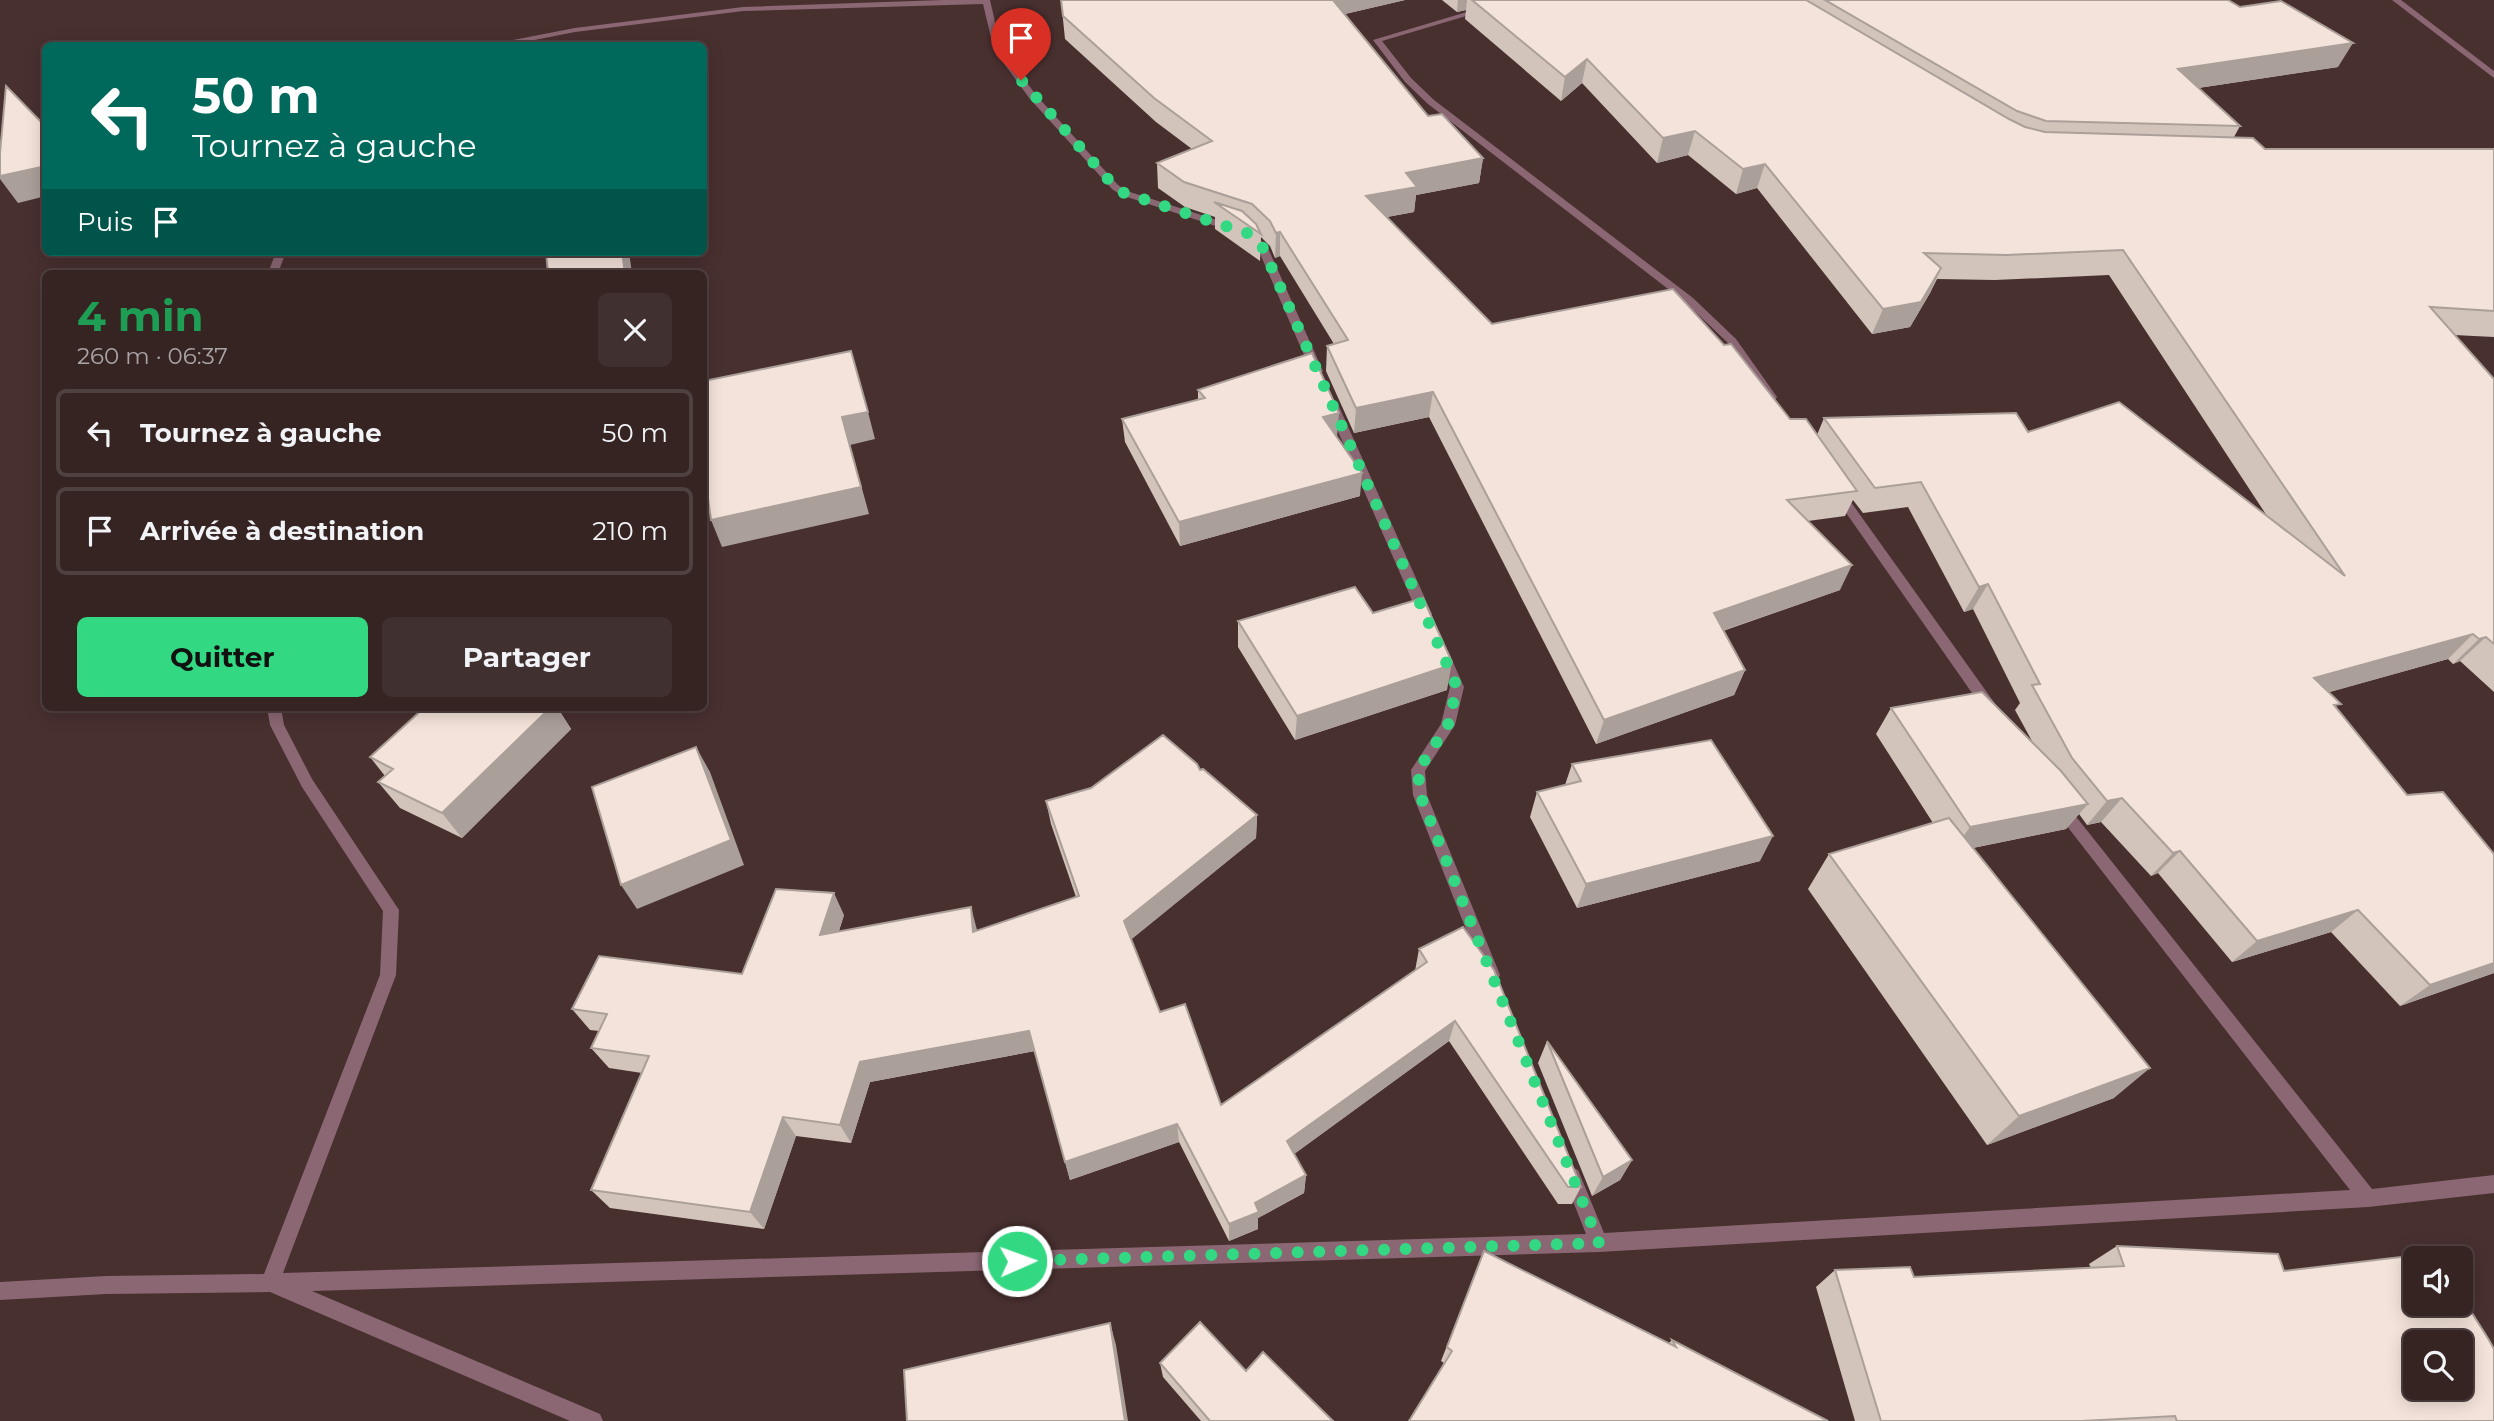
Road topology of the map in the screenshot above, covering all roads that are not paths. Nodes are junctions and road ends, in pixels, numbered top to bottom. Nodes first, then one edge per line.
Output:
1 (986, 0) edge
2 (1516, 0) edge
3 (2396, 0) edge
4 (509, 42) edge
5 (2494, 75) edge
6 (1780, 409) edge
7 (1828, 477) edge
8 (275, 711) edge
9 (1996, 716) edge
10 (2052, 795) edge
11 (1498, 990) edge
12 (1568, 1167) edge
13 (2494, 1184) edge
14 (2368, 1198) junction
15 (1599, 1243) junction
16 (271, 1283) junction
17 (0, 1291) edge
18 (593, 1421) edge

1 - 4 street
1 - 11 street
2 - 6 street
3 - 5 street
7 - 9 street
8 - 16 street
10 - 14 street
12 - 15 street
13 - 14 street
14 - 15 street
15 - 16 street
16 - 17 street
16 - 18 street

